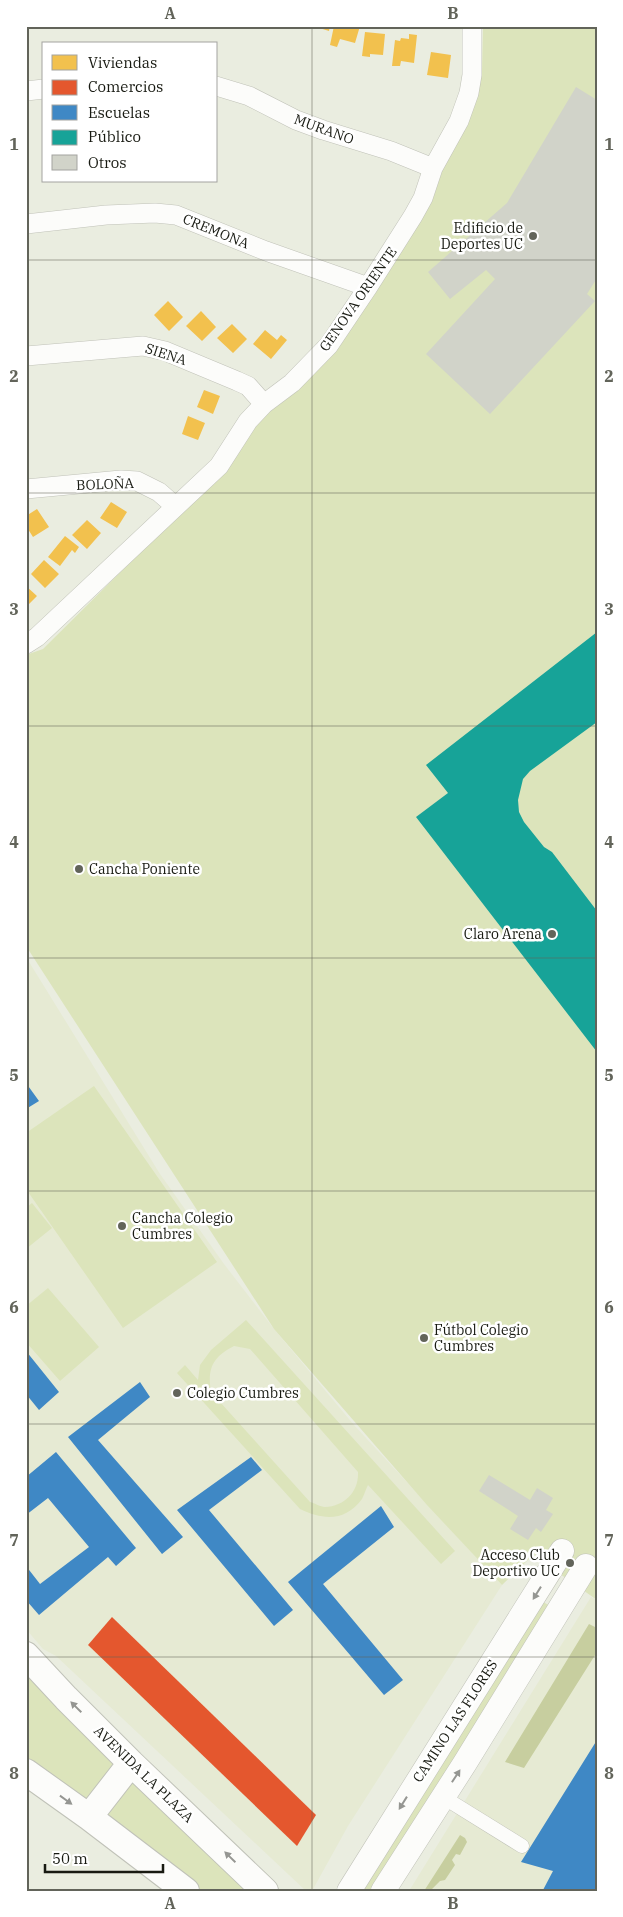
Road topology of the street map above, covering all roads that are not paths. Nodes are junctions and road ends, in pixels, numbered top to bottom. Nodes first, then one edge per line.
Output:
1 (472, 26) edge
2 (218, 87) edge
3 (42, 89) edge
4 (26, 91) edge
5 (433, 168) junction
6 (26, 224) edge
7 (368, 288) junction
8 (26, 356) edge
9 (264, 404) junction
10 (26, 489) edge
11 (175, 506) junction
12 (26, 644) edge
13 (562, 1551) dead end
14 (586, 1566) dead end
15 (516, 1625) junction
16 (540, 1639) junction
17 (26, 1655) edge
18 (131, 1763) junction
19 (26, 1772) edge
20 (443, 1797) junction
21 (89, 1817) junction
22 (522, 1846) dead end
23 (186, 1891) edge
24 (265, 1891) edge
25 (349, 1891) edge
26 (382, 1891) edge

1 - 5 street, GENOVA ORIENTE
2 - 5 street, MURANO
3 - 4 street
5 - 7 street, GENOVA ORIENTE
6 - 7 street, CREMONA
7 - 9 street, GENOVA ORIENTE
8 - 9 street, SIENA
9 - 11 street, GENOVA ORIENTE
10 - 11 street, BOLOÑA
11 - 12 street, GENOVA ORIENTE
13 -> 15 street, CAMINO LAS FLORES
14 - 16 street, CAMINO LAS FLORES
15 - 16 street
15 -> 25 street, CAMINO LAS FLORES
20 -> 16 street, CAMINO LAS FLORES
18 -> 17 main road, AVENIDA LA PLAZA
18 - 21 main road
24 -> 18 main road, AVENIDA LA PLAZA
19 -> 21 main road
20 - 22 street
20 - 26 street, CAMINO LAS FLORES
21 - 23 main road

